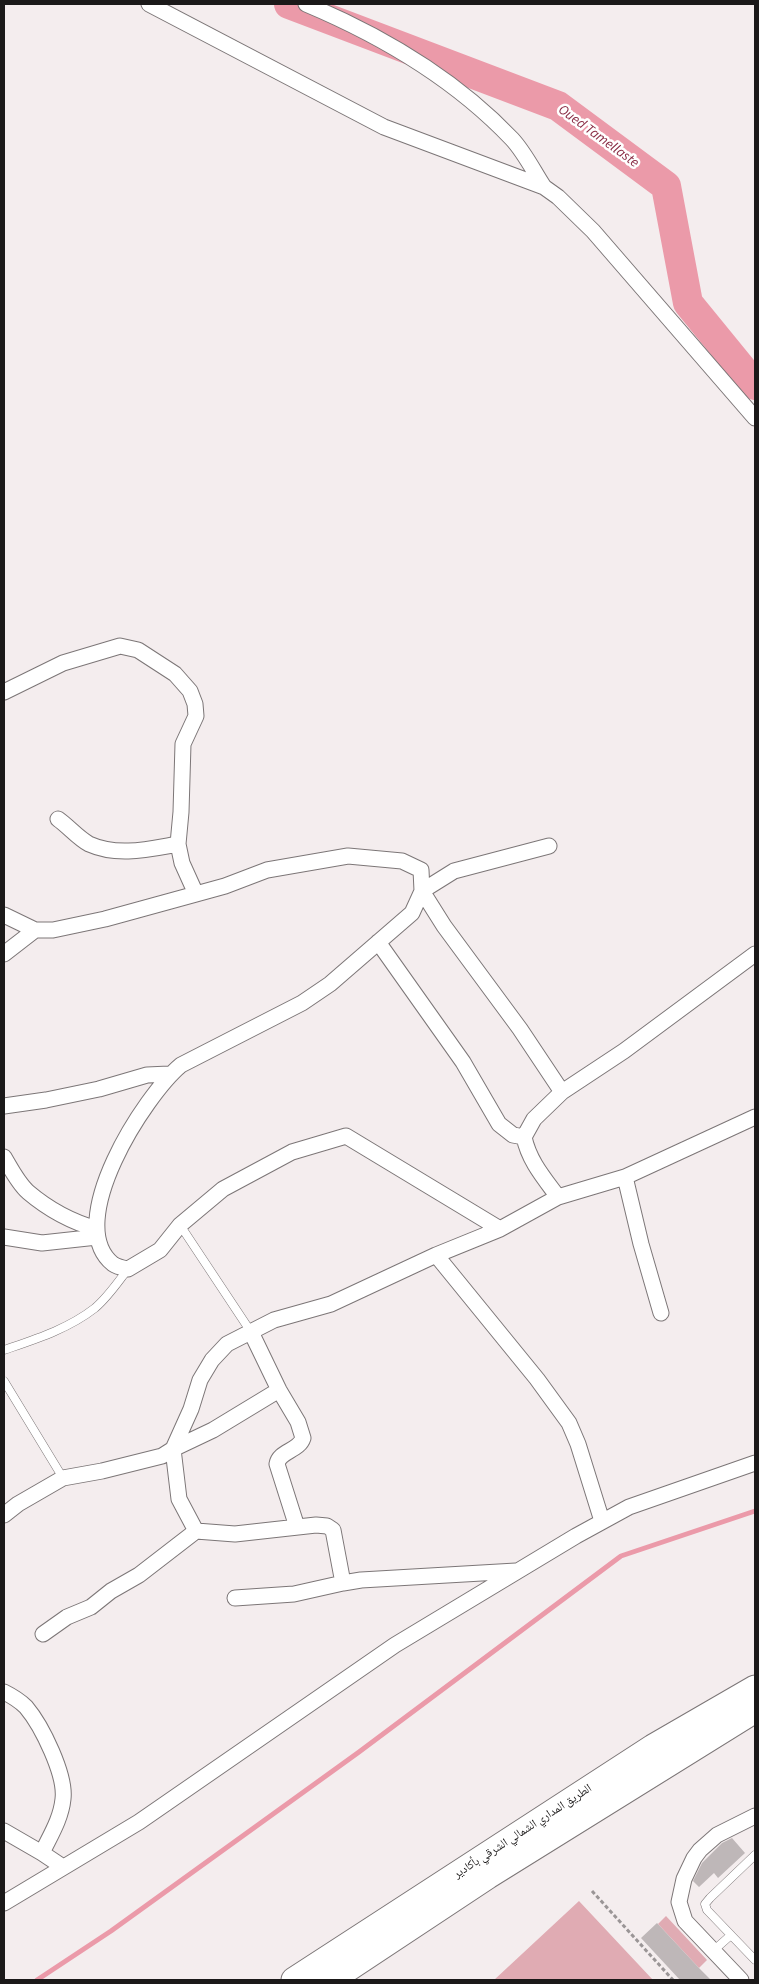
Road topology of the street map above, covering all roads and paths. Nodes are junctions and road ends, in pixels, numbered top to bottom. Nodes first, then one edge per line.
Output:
1 (149, 4) edge
2 (306, 4) edge
3 (544, 187) junction
4 (755, 418) edge
5 (4, 692) edge
6 (58, 819) dead end
7 (178, 844) junction
8 (549, 846) dead end
9 (422, 892) junction
10 (196, 894) junction
11 (4, 915) edge
12 (35, 930) junction
13 (378, 942) junction
14 (4, 954) edge
15 (755, 954) edge
16 (169, 1074) junction
17 (562, 1092) junction
18 (4, 1106) edge
19 (755, 1117) edge
20 (524, 1138) junction
21 (4, 1157) edge
22 (625, 1176) junction
23 (558, 1197) junction
24 (180, 1225) junction
25 (500, 1229) junction
26 (97, 1233) junction
27 (4, 1237) edge
28 (436, 1255) junction
29 (128, 1269) junction
30 (662, 1314) dead end
31 (251, 1332) junction
32 (4, 1350) edge
33 (4, 1381) edge
34 (279, 1390) junction
35 (172, 1449) junction
36 (755, 1463) edge
37 (63, 1478) junction
38 (4, 1515) edge
39 (602, 1522) junction
40 (298, 1527) junction
41 (196, 1531) junction
42 (518, 1571) junction
43 (343, 1583) junction
44 (235, 1598) dead end
45 (43, 1634) dead end
46 (755, 1688) edge
47 (4, 1692) edge
48 (755, 1710) edge
49 (755, 1816) edge
50 (4, 1831) edge
51 (42, 1853) junction
52 (755, 1856) edge
53 (63, 1868) junction
54 (592, 1891) dead end
55 (4, 1903) edge
56 (731, 1935) junction
57 (714, 1951) junction
58 (755, 1960) edge
59 (294, 1980) edge
60 (331, 1980) edge
61 (673, 1980) edge
62 (742, 1980) edge

1 - 3 street
2 - 3 street
3 - 4 street
5 - 7 street
6 - 7 street
7 - 10 street
8 - 9 street
9 - 10 street
9 - 13 street
9 - 17 street
10 - 12 street
11 - 12 street
12 - 14 street
13 - 16 street
13 - 20 street
15 - 17 street
16 - 18 street
16 - 26 street
17 - 20 street
19 - 22 street
20 - 23 street
21 - 26 street
22 - 23 street
22 - 30 street
23 - 25 street
24 - 25 street
24 - 29 street
24 - 31 lane
25 - 28 street
26 - 27 street
26 - 29 street
28 - 31 street
28 - 39 street
29 - 32 lane
31 - 34 street
31 - 35 street
33 - 37 lane
34 - 35 street
34 - 40 street
35 - 37 street
35 - 41 street
36 - 39 street
37 - 38 street
39 - 42 street
40 - 41 street
40 - 43 street
41 - 45 street
42 - 43 street
42 - 53 street
43 - 44 street
46 - 59 highway, الطريق المداري الشمالي الشرقي بأكادير
47 - 51 street
48 - 60 highway, الطريق المداري الشمالي الشرقي بأكادير
49 - 57 street
50 - 51 street
51 - 53 street
52 - 56 lane
53 - 55 street
54 - 61 path
56 - 57 lane
56 - 58 lane
57 - 62 street

